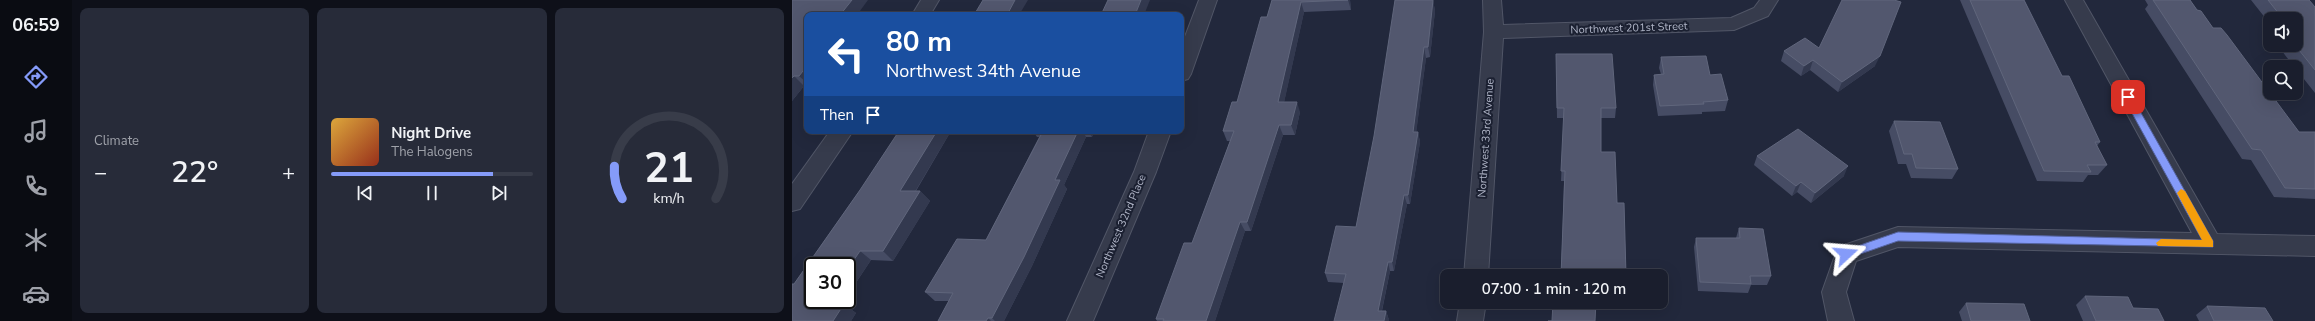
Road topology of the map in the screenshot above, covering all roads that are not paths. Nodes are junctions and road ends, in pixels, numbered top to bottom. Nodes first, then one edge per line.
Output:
1 (930, 0) edge
2 (1208, 0) edge
3 (1492, 0) edge
4 (2074, 0) edge
5 (1765, 6) edge
6 (922, 12) edge
7 (1494, 32) junction
8 (1184, 66) edge
9 (840, 134) edge
10 (1159, 134) edge
11 (793, 201) edge
12 (2210, 244) junction
13 (2315, 246) edge
14 (1477, 269) edge
15 (1472, 309) edge
16 (1080, 321) edge
17 (1470, 321) edge
18 (1841, 321) edge

1 - 6 street
2 - 8 street
3 - 7 street, Northwest 33rd Avenue
4 - 12 street
5 - 7 street, Northwest 201st Street
7 - 14 street, Northwest 33rd Avenue
9 - 11 street
10 - 16 street, Northwest 32nd Place
12 - 13 street
12 - 18 street
15 - 17 street

